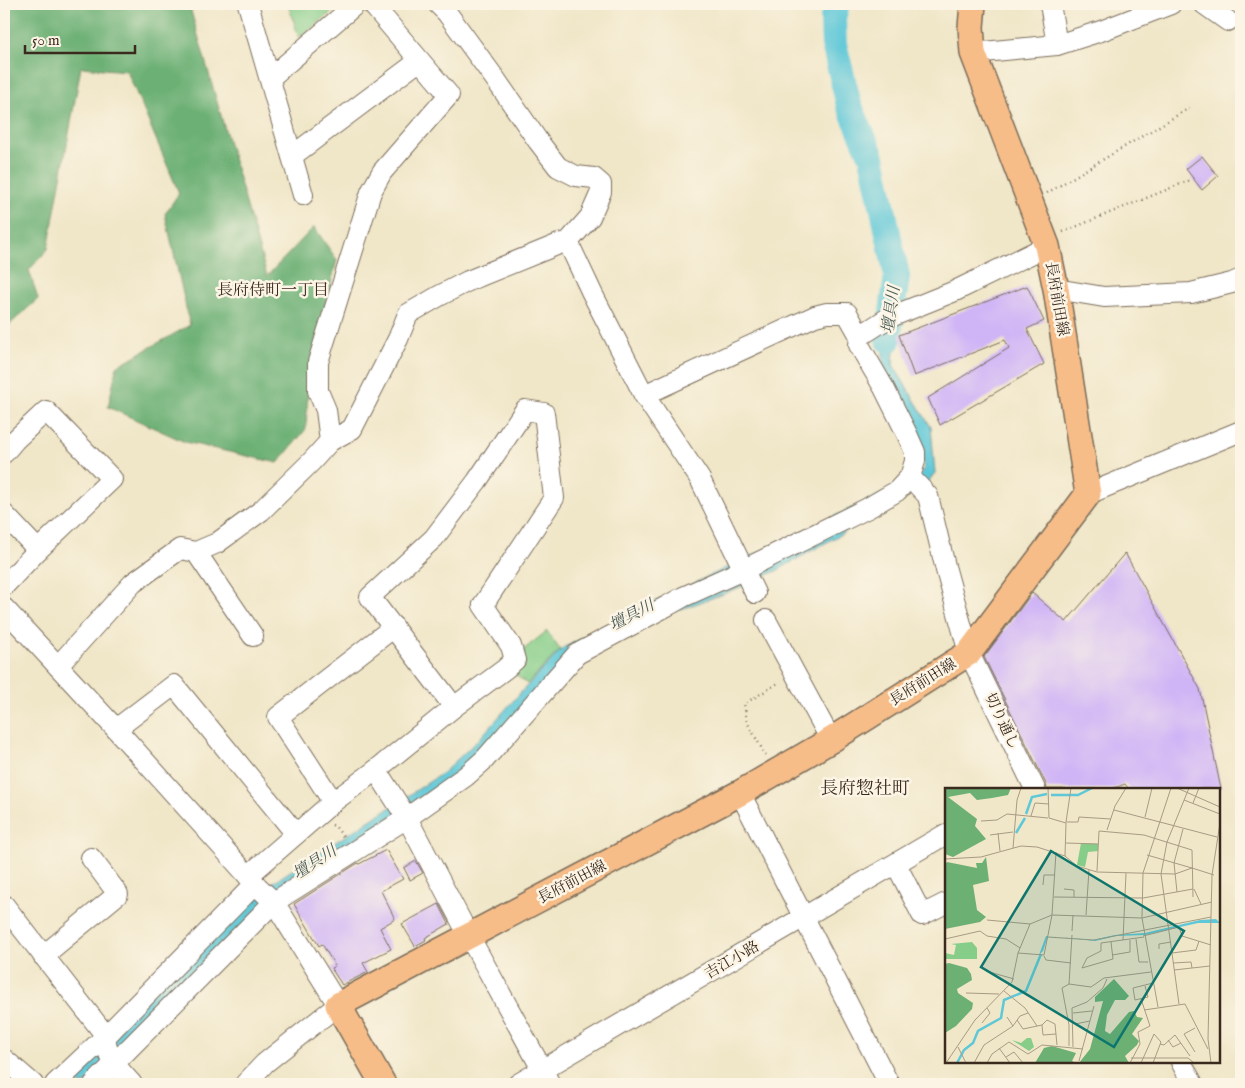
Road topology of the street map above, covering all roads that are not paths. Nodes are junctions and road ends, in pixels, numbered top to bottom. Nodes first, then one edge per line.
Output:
1 (248, 4) edge
2 (356, 4) edge
3 (372, 4) edge
4 (438, 4) edge
5 (974, 4) edge
6 (1050, 4) edge
7 (1171, 4) edge
8 (1204, 4) edge
9 (1228, 21) dead end
10 (1057, 45) junction
11 (973, 54) junction
12 (419, 61) junction
13 (270, 78) junction
14 (292, 156) junction
15 (304, 195) dead end
16 (568, 242) junction
17 (1046, 243) junction
18 (1241, 279) edge
19 (1056, 289) junction
20 (860, 336) junction
21 (644, 395) junction
22 (1241, 431) edge
23 (8, 440) edge
24 (330, 441) junction
25 (910, 477) junction
26 (1088, 494) junction
27 (4, 514) edge
28 (38, 550) junction
29 (196, 552) junction
30 (749, 581) junction
31 (4, 586) edge
32 (4, 608) edge
33 (766, 620) dead end
34 (394, 627) junction
35 (253, 636) dead end
36 (969, 653) junction
37 (58, 666) junction
38 (454, 707) junction
39 (116, 729) junction
40 (830, 740) junction
41 (376, 770) junction
42 (1030, 787) edge
43 (740, 793) junction
44 (333, 802) junction
45 (403, 811) junction
46 (296, 834) junction
47 (945, 835) edge
48 (91, 858) dead end
49 (896, 864) junction
50 (262, 890) junction
51 (945, 904) edge
52 (4, 905) edge
53 (803, 918) junction
54 (469, 936) junction
55 (43, 956) junction
56 (338, 1005) junction
57 (105, 1038) junction
58 (4, 1059) edge
59 (113, 1062) junction
60 (1182, 1063) edge
61 (546, 1077) edge
62 (33, 1084) edge
63 (54, 1084) edge
64 (94, 1084) edge
65 (132, 1084) edge
66 (245, 1084) edge
67 (383, 1084) edge
68 (518, 1084) edge
69 (889, 1084) edge
70 (1193, 1084) edge

1 - 13 street
2 - 13 street
3 - 12 street
4 - 16 street
5 - 11 main road, 長府前田線
6 - 10 street
7 - 10 street
8 - 9 street
10 - 11 street
11 - 17 main road, 長府前田線
12 - 14 street
12 - 24 street
13 - 14 street
14 - 15 street
16 - 21 street
16 - 24 street
17 - 19 main road, 長府前田線
17 - 20 street
18 - 19 street
19 - 26 main road, 長府前田線
20 - 21 street
20 - 25 street
21 - 30 street
22 - 26 street
23 - 28 street
24 - 29 street
25 - 30 street
25 - 36 street, 切り通し
26 - 36 main road, 長府前田線
27 - 28 street
28 - 31 street
29 - 35 street
29 - 37 street
30 - 45 street
32 - 37 street
33 - 40 street
34 - 38 street
34 - 38 street
34 - 44 street
36 - 40 main road, 長府前田線
36 - 42 street, 切り通し
37 - 39 street
38 - 41 street
39 - 46 street
39 - 50 street
40 - 43 main road, 長府前田線
41 - 44 street
41 - 45 street
43 - 53 street
43 - 54 main road, 長府前田線
44 - 46 street
45 - 50 street
45 - 54 street
46 - 50 street
47 - 49 street, 吉江小路
48 - 55 street
49 - 51 street
49 - 53 street, 吉江小路
50 - 56 street
50 - 57 street
50 - 59 street
52 - 55 street
53 - 61 street, 吉江小路
53 - 69 street
54 - 56 main road, 長府前田線
54 - 61 street
55 - 57 street
56 - 66 street
56 - 67 main road
57 - 59 street
57 - 63 street
58 - 62 street
59 - 64 street
59 - 65 street
60 - 70 street
61 - 68 street, 吉江小路

